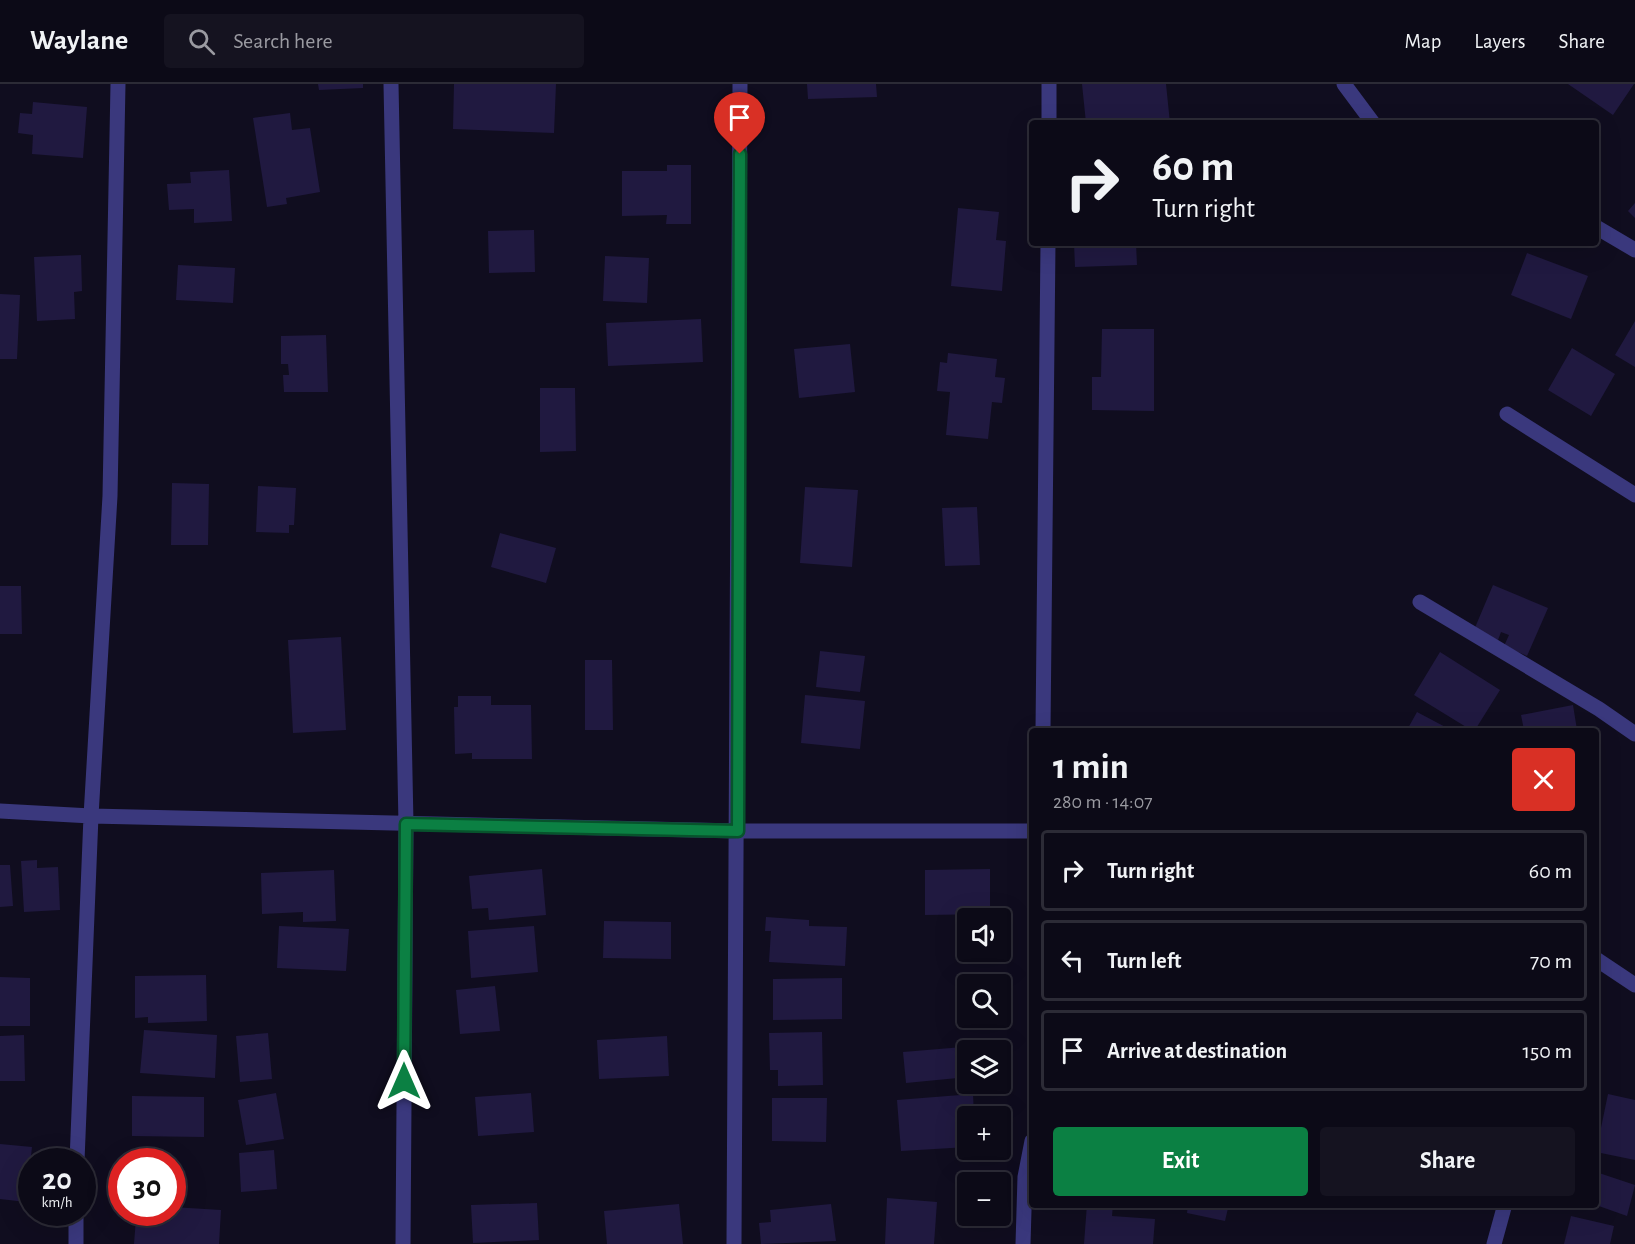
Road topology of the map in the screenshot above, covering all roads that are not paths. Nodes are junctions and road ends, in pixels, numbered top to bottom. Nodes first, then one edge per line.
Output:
1 (118, 84) edge
2 (391, 84) edge
3 (740, 84) edge
4 (1049, 84) edge
5 (1344, 84) edge
6 (1049, 120) edge
7 (1371, 120) edge
8 (1599, 229) edge
9 (1048, 246) edge
10 (1635, 250) edge
11 (1507, 414) dead end
12 (1635, 495) edge
13 (1420, 602) dead end
14 (1043, 728) edge
15 (1635, 734) edge
16 (0, 811) edge
17 (91, 816) junction
18 (406, 824) junction
19 (738, 831) junction
20 (1029, 831) edge
21 (1599, 960) edge
22 (1635, 985) edge
23 (78, 1148) edge
24 (1029, 1156) edge
25 (1504, 1208) edge
26 (76, 1226) edge
27 (76, 1244) edge
28 (403, 1244) edge
29 (734, 1244) edge
30 (1023, 1244) edge
31 (1494, 1244) edge

1 - 17 street
2 - 18 street
3 - 19 street
4 - 6 street
5 - 7 street
8 - 10 street
9 - 14 street
11 - 12 street
13 - 15 street
16 - 17 street
17 - 18 street
17 - 23 street
18 - 19 street
18 - 28 street
19 - 20 street
19 - 29 street
21 - 22 street
24 - 30 street
25 - 31 street
26 - 27 street

